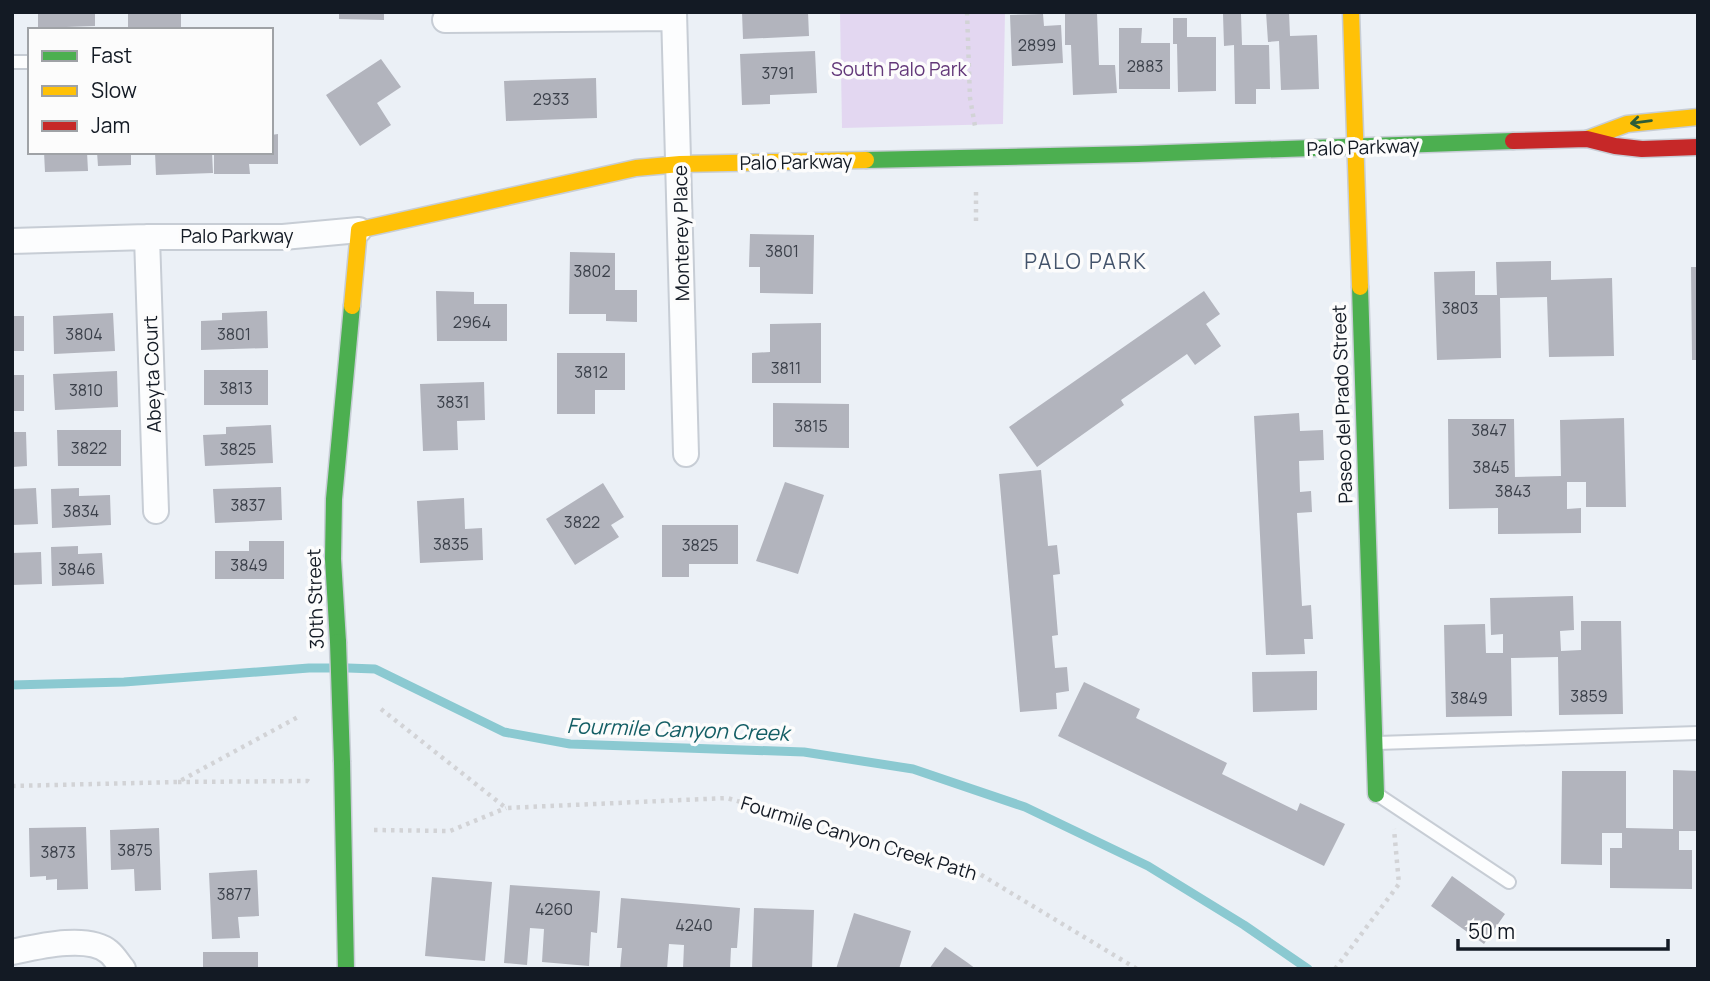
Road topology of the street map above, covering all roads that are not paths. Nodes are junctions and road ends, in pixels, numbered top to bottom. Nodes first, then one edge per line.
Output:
1 (1350, 12) edge
2 (674, 15) edge
3 (445, 20) dead end
4 (1698, 117) edge
5 (1587, 139) junction
6 (1355, 148) junction
7 (1698, 148) edge
8 (680, 164) junction
9 (359, 230) junction
10 (147, 237) junction
11 (12, 241) edge
12 (686, 454) dead end
13 (156, 511) dead end
14 (1698, 733) edge
15 (1374, 743) junction
16 (1376, 794) joint
17 (1509, 882) dead end
18 (12, 952) edge
19 (123, 969) edge
20 (346, 969) edge

1 - 6 street, Paseo del Prado Street
2 - 3 street
2 - 8 street, Monterey Place
4 -> 5 street, Palo Parkway
5 - 6 street, Palo Parkway
5 - 7 street, Palo Parkway
6 - 8 street, Palo Parkway
6 - 15 street, Paseo del Prado Street
8 - 9 street, Palo Parkway
8 - 12 street, Monterey Place
9 - 10 street, Palo Parkway
9 - 20 street, 30th Street, bridge
10 - 11 street, Palo Parkway
10 - 13 street, Abeyta Court
14 - 15 lane
15 - 16 street, Paseo del Prado Street
16 - 17 lane
18 - 19 street

